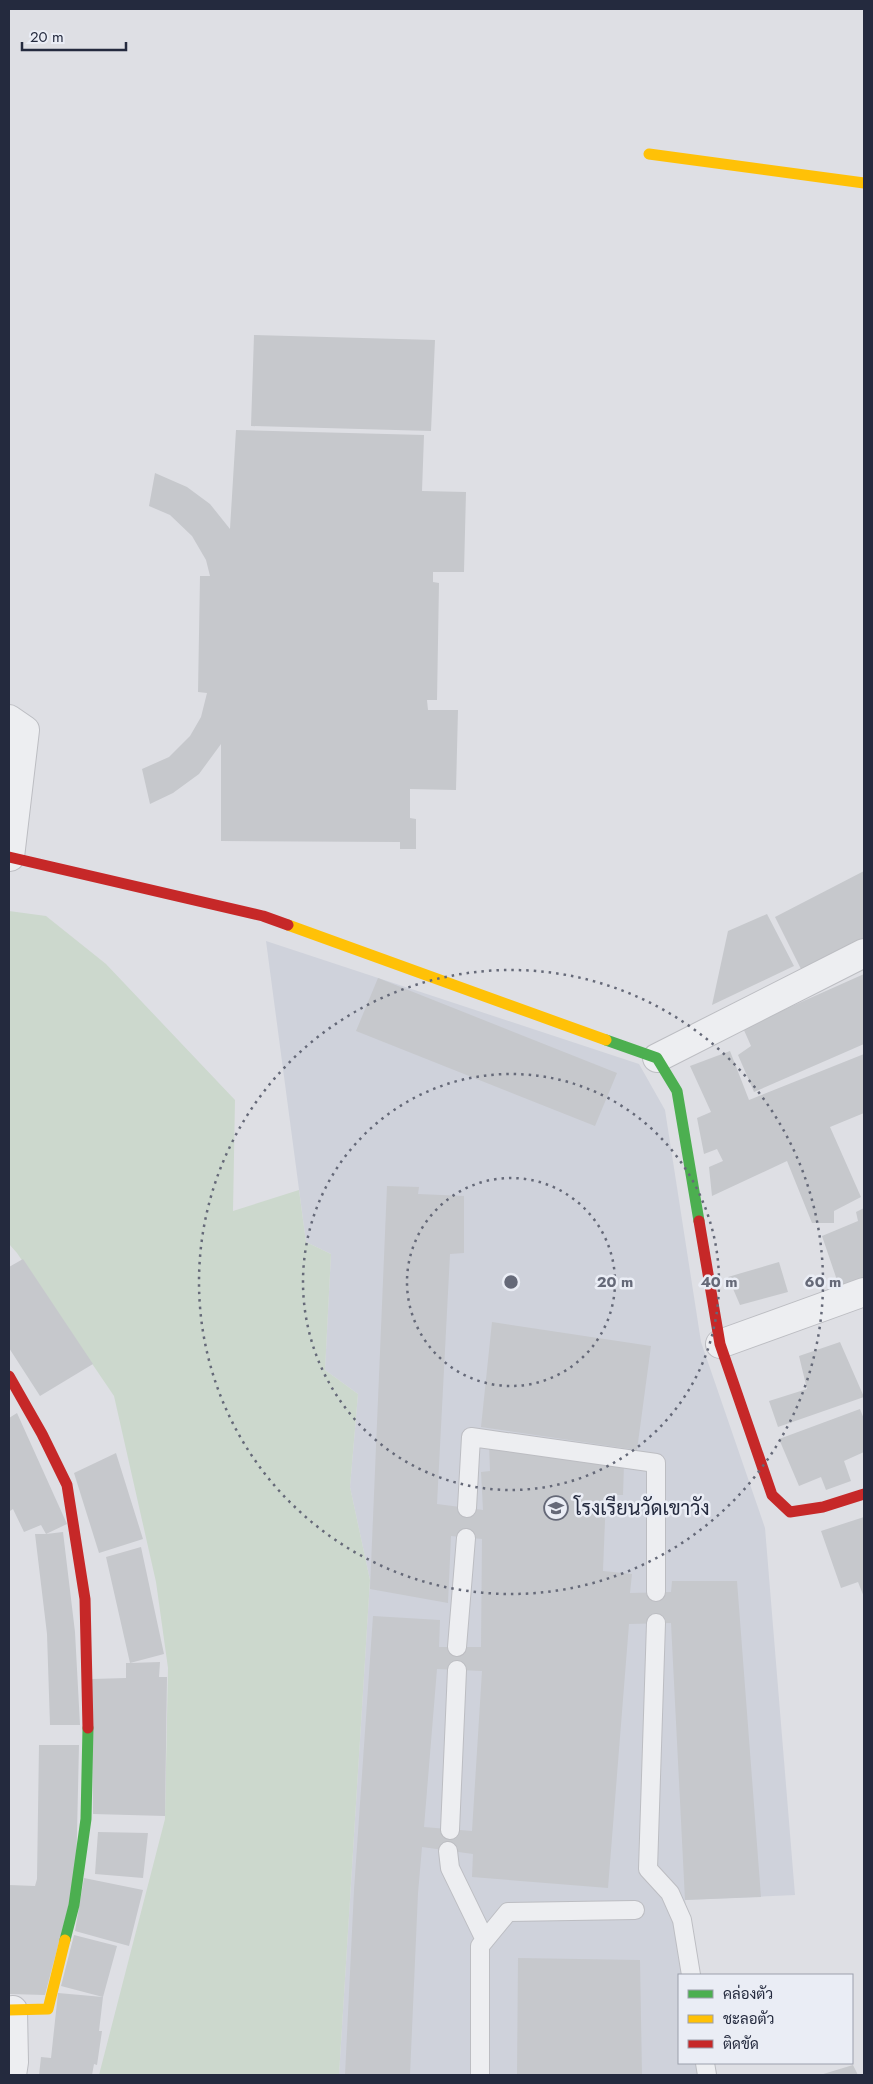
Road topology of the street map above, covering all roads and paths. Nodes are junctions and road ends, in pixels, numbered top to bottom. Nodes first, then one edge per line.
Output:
1 (649, 154) dead end
2 (864, 183) edge
3 (9, 719) edge
4 (9, 857) edge
5 (864, 953) edge
6 (657, 1058) junction
7 (864, 1292) edge
8 (720, 1344) junction
9 (9, 1376) edge
10 (864, 1494) edge
11 (467, 1508) dead end
12 (466, 1538) dead end
13 (656, 1592) dead end
14 (656, 1623) dead end
15 (456, 1647) dead end
16 (457, 1670) dead end
17 (450, 1830) dead end
18 (448, 1851) dead end
19 (635, 1910) dead end
20 (485, 1940) junction
21 (691, 1974) edge
22 (11, 2010) edge
23 (12, 2075) edge
24 (480, 2075) edge

1 - 2 street
3 - 4 street
4 - 6 street
5 - 6 street
6 - 8 street
7 - 8 street
8 - 10 street
9 - 22 street
11 - 13 lane
12 - 15 lane
14 - 21 lane
16 - 17 lane
18 - 20 lane
19 - 20 lane
20 - 24 lane
22 - 23 street

